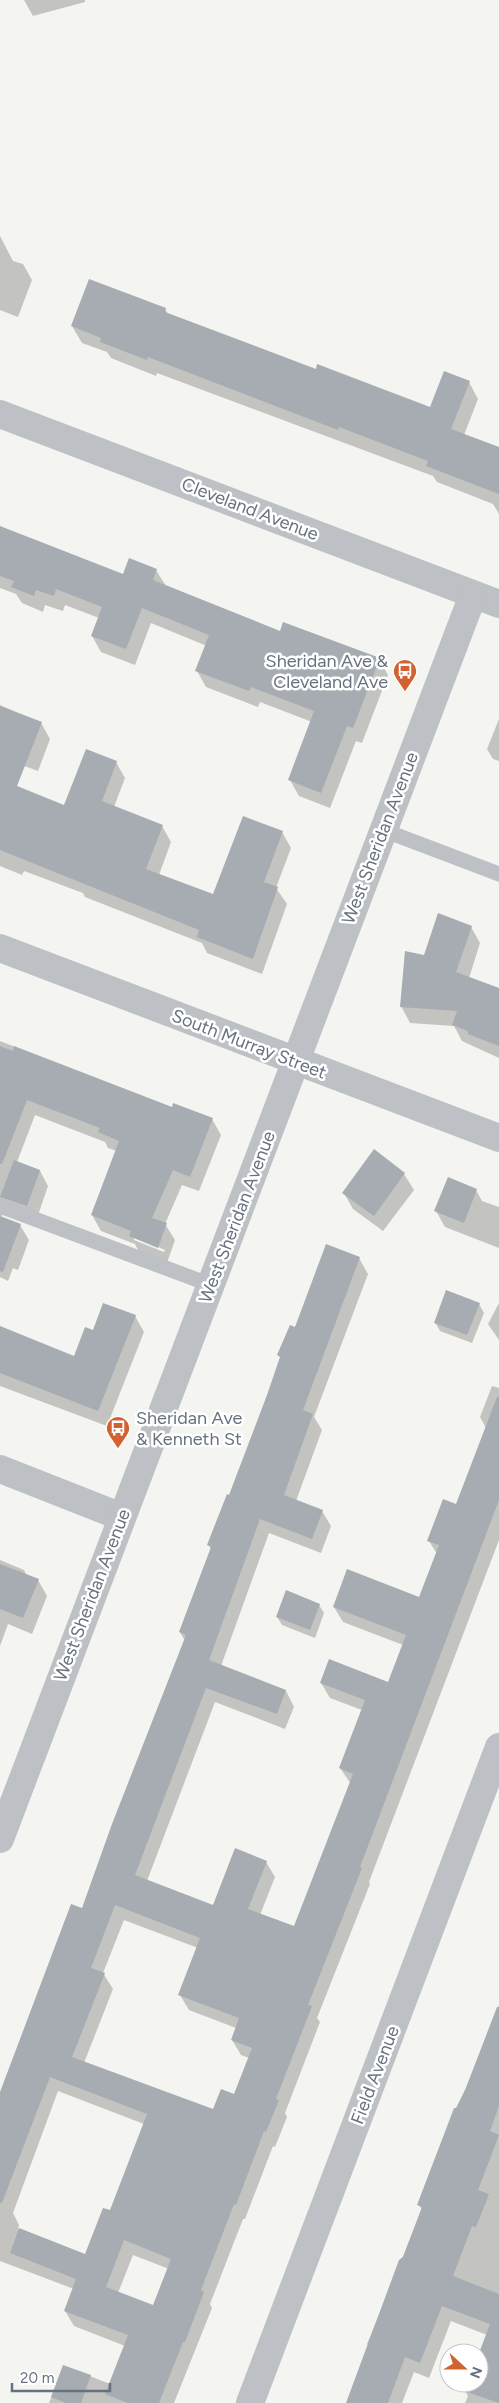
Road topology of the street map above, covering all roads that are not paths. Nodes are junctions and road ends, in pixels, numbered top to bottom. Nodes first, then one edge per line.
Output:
1 (0, 414) edge
2 (473, 595) junction
3 (499, 604) edge
4 (383, 830) junction
5 (499, 874) edge
6 (0, 948) edge
7 (295, 1061) junction
8 (499, 1138) edge
9 (0, 1206) edge
10 (211, 1285) junction
11 (0, 1469) edge
12 (122, 1517) junction
13 (499, 1747) edge
14 (0, 1838) edge
15 (250, 2403) edge

1 - 2 street, Cleveland Avenue
2 - 3 street, Cleveland Avenue
2 - 4 street, West Sheridan Avenue
4 - 5 lane
4 - 7 street, West Sheridan Avenue
6 - 7 street, South Murray Street
7 - 8 street, South Murray Street
7 - 10 street, West Sheridan Avenue
9 - 10 lane
10 - 12 street, West Sheridan Avenue
11 - 12 street
12 - 14 street, West Sheridan Avenue
13 - 15 street, Field Avenue

